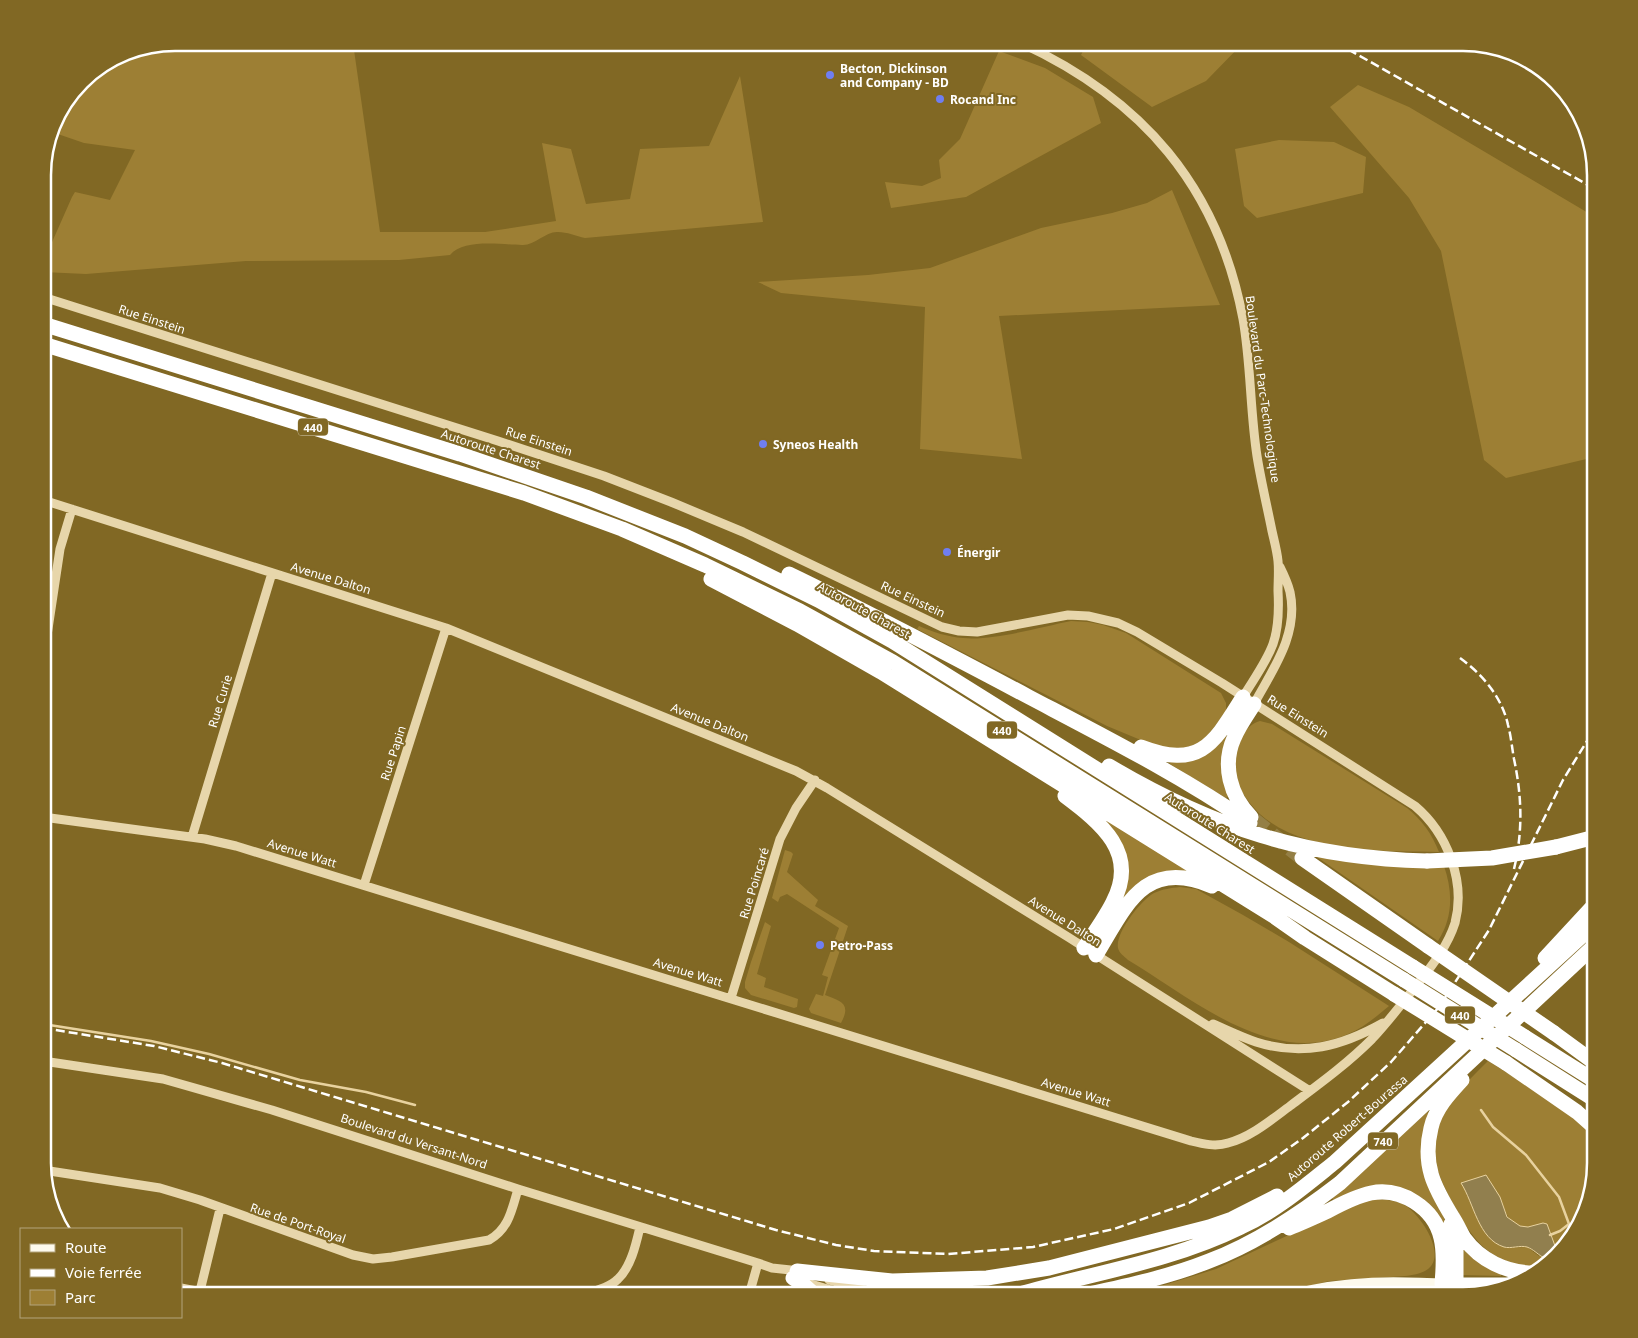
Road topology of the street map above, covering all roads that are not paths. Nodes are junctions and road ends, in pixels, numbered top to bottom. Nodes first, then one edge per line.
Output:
1 (1038, 51) edge
2 (52, 300) edge
3 (52, 327) edge
4 (52, 347) edge
5 (52, 503) edge
6 (72, 509) junction
7 (582, 514) junction
8 (664, 527) junction
9 (272, 573) junction
10 (52, 602) edge
11 (446, 628) junction
12 (892, 641) junction
13 (1248, 700) junction
14 (1057, 712) junction
15 (962, 722) junction
16 (815, 780) junction
17 (52, 818) edge
18 (192, 837) junction
19 (1587, 839) edge
20 (1302, 858) tunnel mouth
21 (364, 885) junction
22 (1587, 913) edge
23 (1587, 932) edge
24 (1305, 938) junction
25 (1090, 951) junction
26 (1587, 953) edge
27 (731, 998) junction
28 (1538, 998) junction
29 (1185, 1012) junction
30 (1390, 1019) junction
31 (1456, 1051) junction
32 (1587, 1056) edge
33 (52, 1062) edge
34 (1506, 1064) junction
35 (1587, 1076) edge
36 (1310, 1091) junction
37 (1587, 1094) edge
38 (1587, 1112) edge
39 (1587, 1120) edge
40 (1334, 1162) junction
41 (52, 1171) edge
42 (518, 1189) junction
43 (1439, 1196) junction
44 (220, 1209) junction
45 (640, 1228) junction
46 (1212, 1260) junction
47 (758, 1263) junction
48 (1521, 1272) edge
49 (795, 1274) junction
50 (966, 1279) junction
51 (201, 1287) edge
52 (605, 1287) edge
53 (751, 1287) edge
54 (806, 1287) edge
55 (826, 1287) edge
56 (848, 1287) edge
57 (912, 1287) edge
58 (1051, 1287) edge
59 (1121, 1287) edge
60 (1333, 1287) edge
61 (1428, 1287) edge
62 (1447, 1287) edge
63 (1449, 1287) edge

1 - 13 street, Boulevard du Parc-Technologique
2 - 13 street, Rue Einstein
3 - 8 highway, Autoroute Charest / 440
4 - 7 highway, 440
5 - 6 street, Avenue Dalton
6 - 9 street, Avenue Dalton
6 - 10 street
7 - 15 highway
7 - 37 highway, 440, bridge
8 - 12 highway, Autoroute Charest / 440
8 - 14 highway
9 - 11 street, Avenue Dalton
9 - 18 street, Rue Curie
11 - 16 street, Avenue Dalton
11 - 21 street, Rue Papin
12 - 19 highway, bridge
12 - 35 highway, Autoroute Charest / 440, bridge
13 - 14 highway
13 - 14 highway
13 - 30 street, Rue Einstein
15 - 24 highway
15 - 25 highway
16 - 25 street, Avenue Dalton
16 - 27 street, Rue Poincaré
17 - 18 street, Avenue Watt
18 - 21 street, Avenue Watt
20 - 32 highway, bridge
21 - 27 street, Avenue Watt
22 - 31 highway
23 - 31 highway, Autoroute Robert-Bourassa / 740
24 - 25 highway
24 - 34 highway, bridge
25 - 29 street, Avenue Dalton
26 - 28 highway, 740
27 - 36 street, Avenue Watt
28 - 43 highway
28 - 46 highway, 740
29 - 30 street
29 - 36 street, Avenue Dalton
30 - 36 street, Rue Einstein
31 - 40 highway, Autoroute Robert-Bourassa / 740
33 - 42 street, Boulevard du Versant-Nord
34 - 38 highway
34 - 39 highway
40 - 50 highway
40 - 58 highway, Autoroute Robert-Bourassa / 740
41 - 44 street, Rue de Port-Royal
42 - 44 street, Rue de Port-Royal
42 - 45 street, Boulevard du Versant-Nord
43 - 48 highway
43 - 63 highway
44 - 51 street
45 - 47 street, Boulevard du Versant-Nord
45 - 52 street
46 - 59 highway, 740
46 - 62 highway
47 - 49 street, Boulevard du Versant-Nord
47 - 53 street
49 - 50 highway
49 - 54 highway
49 - 55 street, Boulevard du Versant-Nord
49 - 56 street, Boulevard du Versant-Nord
50 - 57 highway
60 - 61 main road

